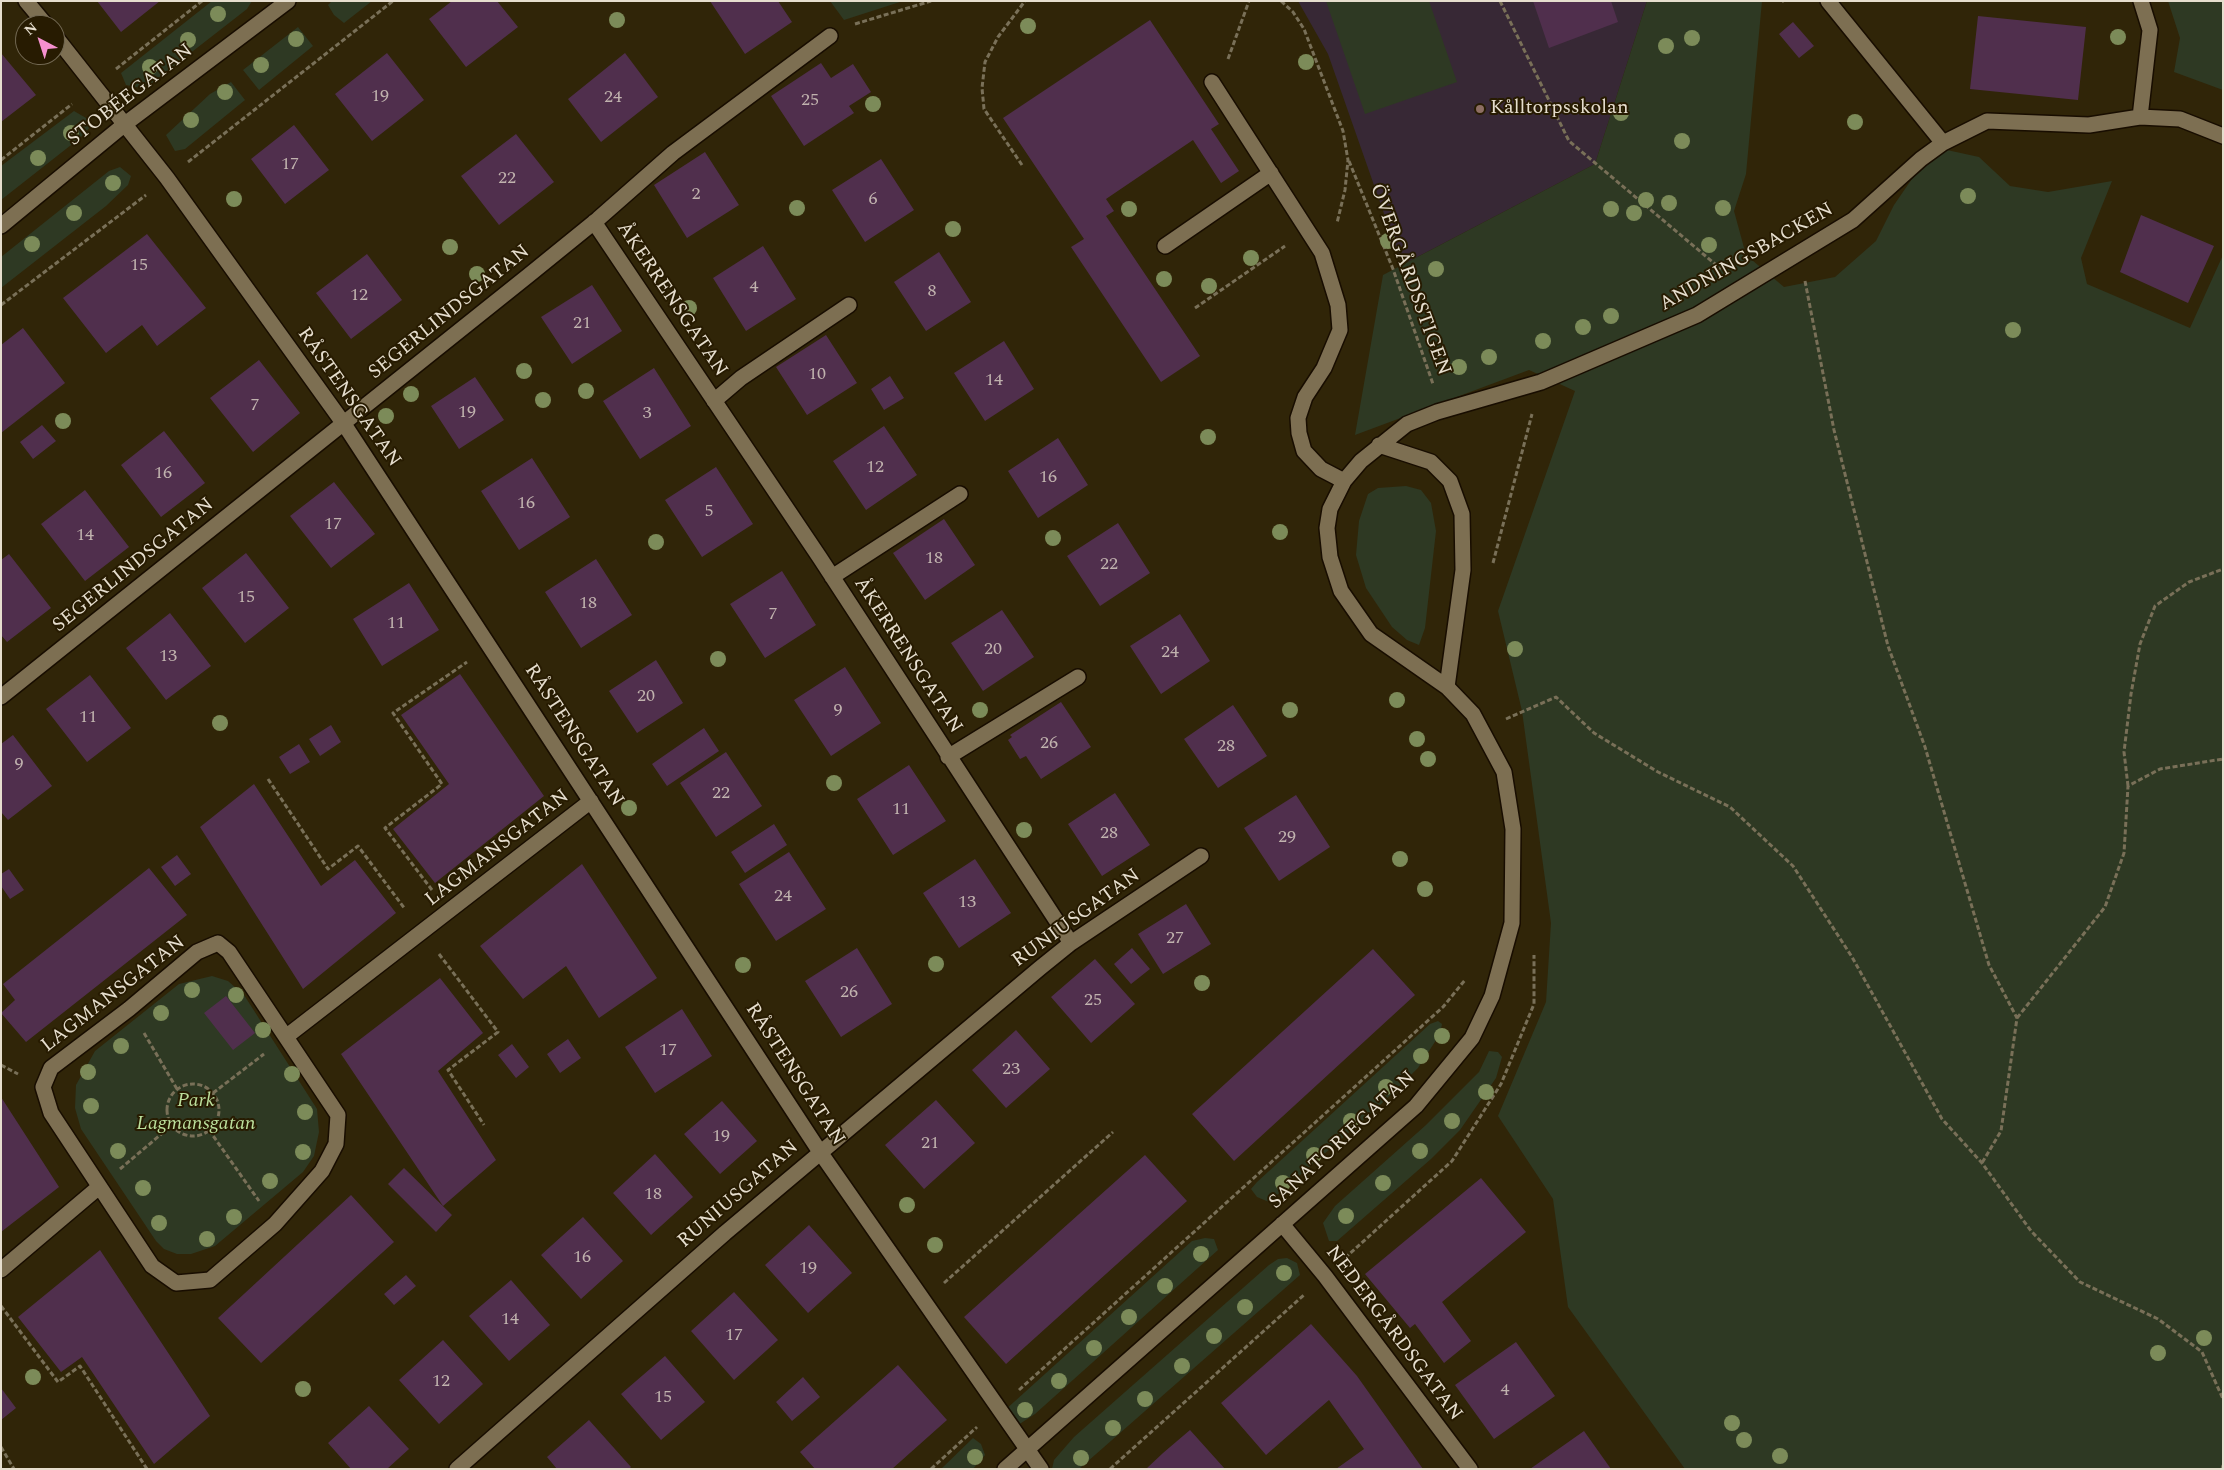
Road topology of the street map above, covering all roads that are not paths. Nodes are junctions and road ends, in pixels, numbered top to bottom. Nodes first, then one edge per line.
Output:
1 (26, 1) edge
2 (288, 1) edge
3 (1828, 1) edge
4 (2141, 1) edge
5 (38, 15) edge
6 (830, 36) road end
7 (65, 49) edge
8 (1215, 86) road end
9 (2140, 118) junction
10 (125, 124) junction
11 (2223, 136) edge
12 (1943, 143) junction
13 (1271, 173) junction
14 (594, 222) junction
15 (1, 226) edge
16 (1165, 246) dead end
17 (849, 305) dead end
18 (714, 401) junction
19 (1436, 412) joint
20 (344, 424) junction
21 (1379, 445) junction
22 (1344, 481) junction
23 (960, 494) dead end
24 (832, 577) junction
25 (1078, 677) dead end
26 (1447, 687) junction
27 (1, 697) edge
28 (948, 756) junction
29 (591, 802) junction
30 (1201, 856) dead end
31 (1071, 943) junction
32 (287, 1036) junction
33 (820, 1152) junction
34 (99, 1187) junction
35 (1282, 1224) junction
36 (1, 1270) edge
37 (1027, 1448) junction
38 (457, 1469) edge
39 (1005, 1469) edge
40 (1041, 1469) edge
41 (1470, 1469) edge

1 - 5 street
2 - 10 street, STOBÉEGATAN
3 - 12 street
4 - 9 street
6 - 14 street, SEGERLINDSGATAN
7 - 10 street, RÅSTENSGATAN
8 - 13 street
9 - 11 street, ANDNINGSBACKEN
9 - 12 street, ANDNINGSBACKEN
10 - 15 street, STOBÉEGATAN
10 - 20 street, RÅSTENSGATAN
12 - 19 street, ANDNINGSBACKEN
13 - 16 street
13 - 22 street
14 - 18 street, ÅKERRENSGATAN
14 - 20 street, SEGERLINDSGATAN
17 - 18 street, ÅKERRENSGATAN
18 - 24 street, ÅKERRENSGATAN
19 - 21 street, SANATORIEGATAN
20 - 27 street, SEGERLINDSGATAN
20 - 29 street, RÅSTENSGATAN
21 - 22 street, SANATORIEGATAN
21 - 26 street
22 - 26 street, SANATORIEGATAN
23 - 24 street, ÅKERRENSGATAN
24 - 28 street, ÅKERRENSGATAN
25 - 28 street, ÅKERRENSGATAN
26 - 35 street, SANATORIEGATAN
28 - 31 street, ÅKERRENSGATAN
29 - 32 street, LAGMANSGATAN
29 - 33 street, RÅSTENSGATAN
30 - 31 street, RUNIUSGATAN
31 - 33 street, RUNIUSGATAN
32 - 34 street, LAGMANSGATAN
32 - 34 street, LAGMANSGATAN
33 - 37 street, RÅSTENSGATAN
33 - 38 street, RUNIUSGATAN
34 - 36 street
35 - 37 street, SANATORIEGATAN
35 - 41 street, NEDERGÅRDSGATAN
37 - 39 street, SANATORIEGATAN
37 - 40 street, RÅSTENSGATAN

